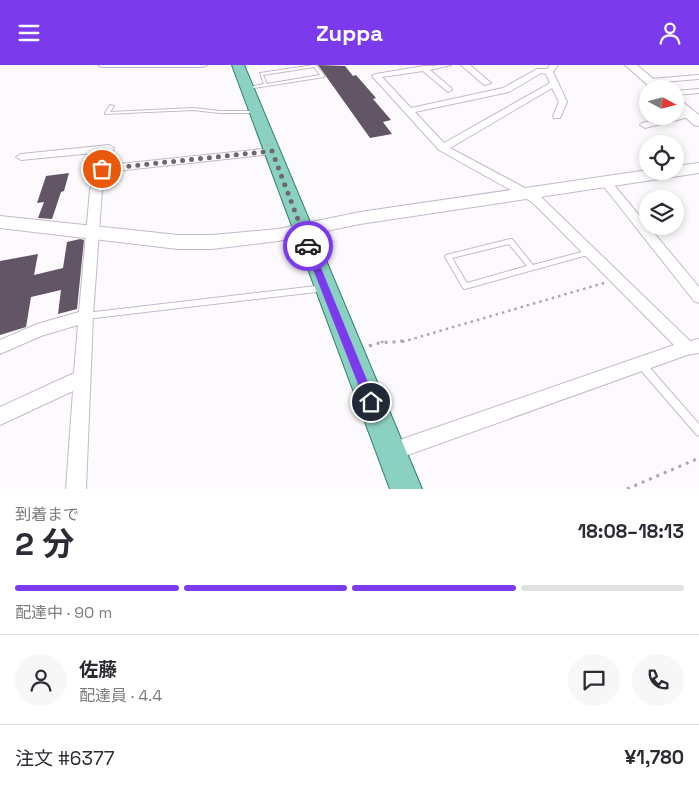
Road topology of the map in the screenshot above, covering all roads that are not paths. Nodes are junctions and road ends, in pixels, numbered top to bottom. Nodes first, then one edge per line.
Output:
1 (102, 65) edge
2 (204, 65) edge
3 (238, 65) edge
4 (447, 65) edge
5 (465, 65) edge
6 (630, 65) edge
7 (300, 68) junction
8 (551, 68) edge
9 (424, 69) junction
10 (699, 77) edge
11 (307, 78) junction
12 (649, 80) edge
13 (662, 80) edge
14 (488, 83) dead end
15 (554, 84) junction
16 (266, 85) junction
17 (247, 88) junction
18 (448, 90) dead end
19 (699, 91) edge
20 (684, 92) edge
21 (112, 106) dead end
22 (408, 111) junction
23 (257, 113) junction
24 (557, 116) dead end
25 (271, 146) junction
26 (443, 148) junction
27 (21, 157) dead end
28 (699, 168) edge
29 (102, 169) junction
30 (684, 170) edge
31 (639, 176) edge
32 (605, 181) junction
33 (522, 193) junction
34 (0, 222) edge
35 (302, 231) junction
36 (92, 233) junction
37 (589, 252) junction
38 (532, 267) junction
39 (325, 288) junction
40 (699, 297) edge
41 (86, 316) junction
42 (0, 347) edge
43 (693, 347) edge
44 (641, 364) junction
45 (82, 378) junction
46 (0, 416) edge
47 (699, 431) edge
48 (391, 452) junction
49 (76, 489) edge
50 (406, 489) edge

1 - 2 street
3 - 17 main road
4 - 9 street
5 - 14 street
6 - 12 street
7 - 11 lane
7 - 11 lane
7 - 16 lane
8 - 15 street
8 - 22 street
9 - 18 street
9 - 22 street
10 - 13 street
11 - 16 lane
15 - 24 street
15 - 26 street
16 - 17 lane
17 - 23 main road
19 - 20 street
21 - 23 lane
22 - 26 street
23 - 25 main road
25 - 29 street
25 - 35 main road
26 - 33 street
27 - 29 street
28 - 30 street
29 - 36 street
31 - 32 street
32 - 33 street
32 - 40 street
33 - 35 street
33 - 37 street
34 - 36 street
35 - 36 street
35 - 39 main road
36 - 41 street
37 - 38 lane
37 - 43 street
38 - 38 lane
39 - 41 lane
39 - 48 main road
41 - 42 street
41 - 45 street
43 - 44 street
44 - 47 lane
44 - 48 street
45 - 46 street
45 - 49 street
48 - 50 main road

